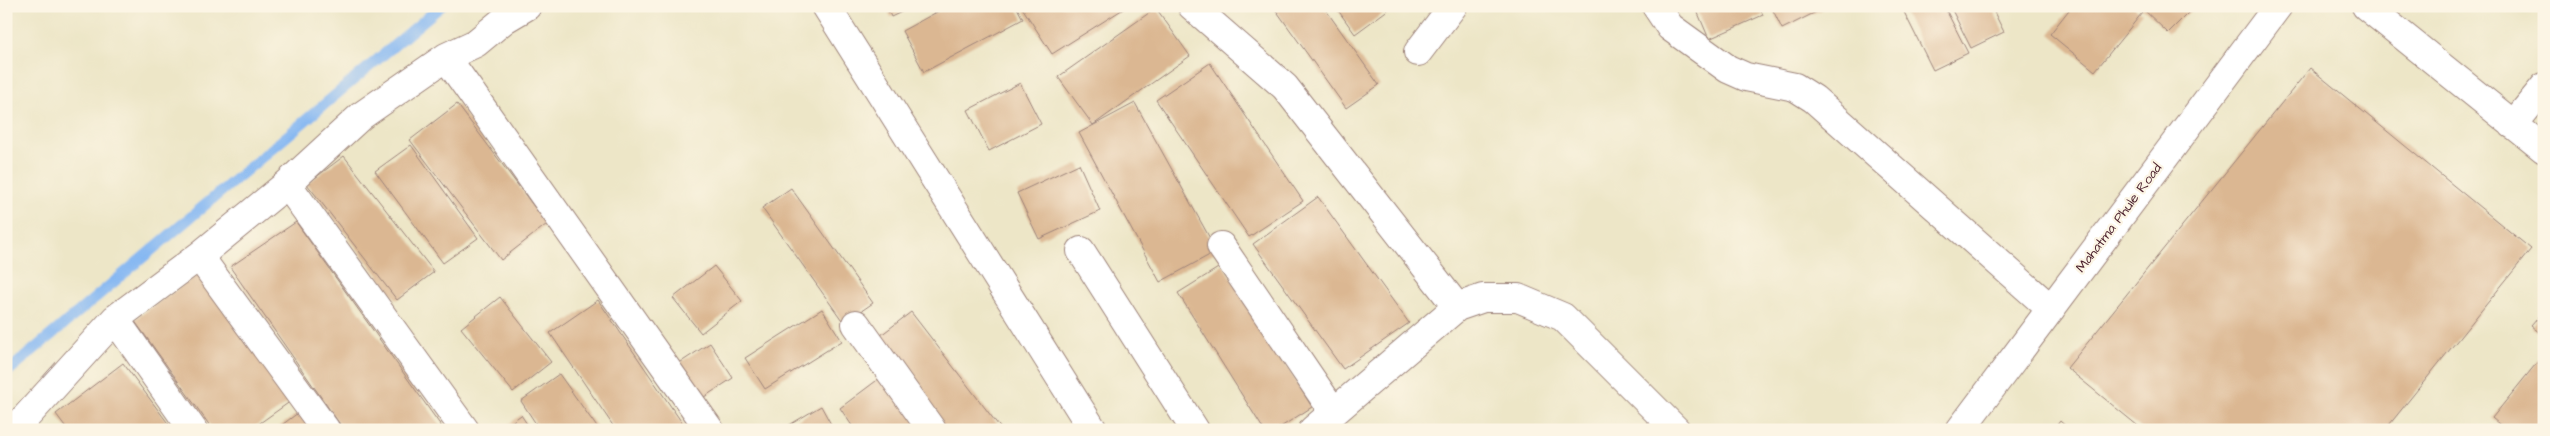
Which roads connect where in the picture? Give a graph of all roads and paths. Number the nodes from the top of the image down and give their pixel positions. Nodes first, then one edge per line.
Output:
1 (527, 6) edge
2 (826, 6) edge
3 (1192, 6) edge
4 (1453, 6) edge
5 (1656, 6) edge
6 (2278, 6) edge
7 (2366, 6) edge
8 (1418, 52) dead end
9 (446, 57) junction
10 (2544, 87) edge
11 (2514, 125) junction
12 (2544, 149) edge
13 (287, 184) junction
14 (1221, 246) dead end
15 (1081, 251) dead end
16 (199, 256) junction
17 (1457, 307) junction
18 (2051, 309) junction
19 (115, 319) junction
20 (856, 324) dead end
21 (1324, 423) edge
22 (11, 430) edge
23 (193, 430) edge
24 (326, 430) edge
25 (465, 430) edge
26 (710, 430) edge
27 (932, 430) edge
28 (1093, 430) edge
29 (1195, 430) edge
30 (1676, 430) edge
31 (1960, 430) edge

1 - 9 street
2 - 28 street
3 - 17 street
4 - 8 street
5 - 18 street
6 - 18 street, Mahatma Phule Road
7 - 11 street
9 - 13 street
9 - 26 street
10 - 11 street
11 - 12 street
13 - 16 street
13 - 25 street
14 - 21 street
15 - 29 street
16 - 19 street
16 - 24 street
17 - 21 street
17 - 30 street
18 - 31 street, Mahatma Phule Road
19 - 22 street
19 - 23 street
20 - 27 street

